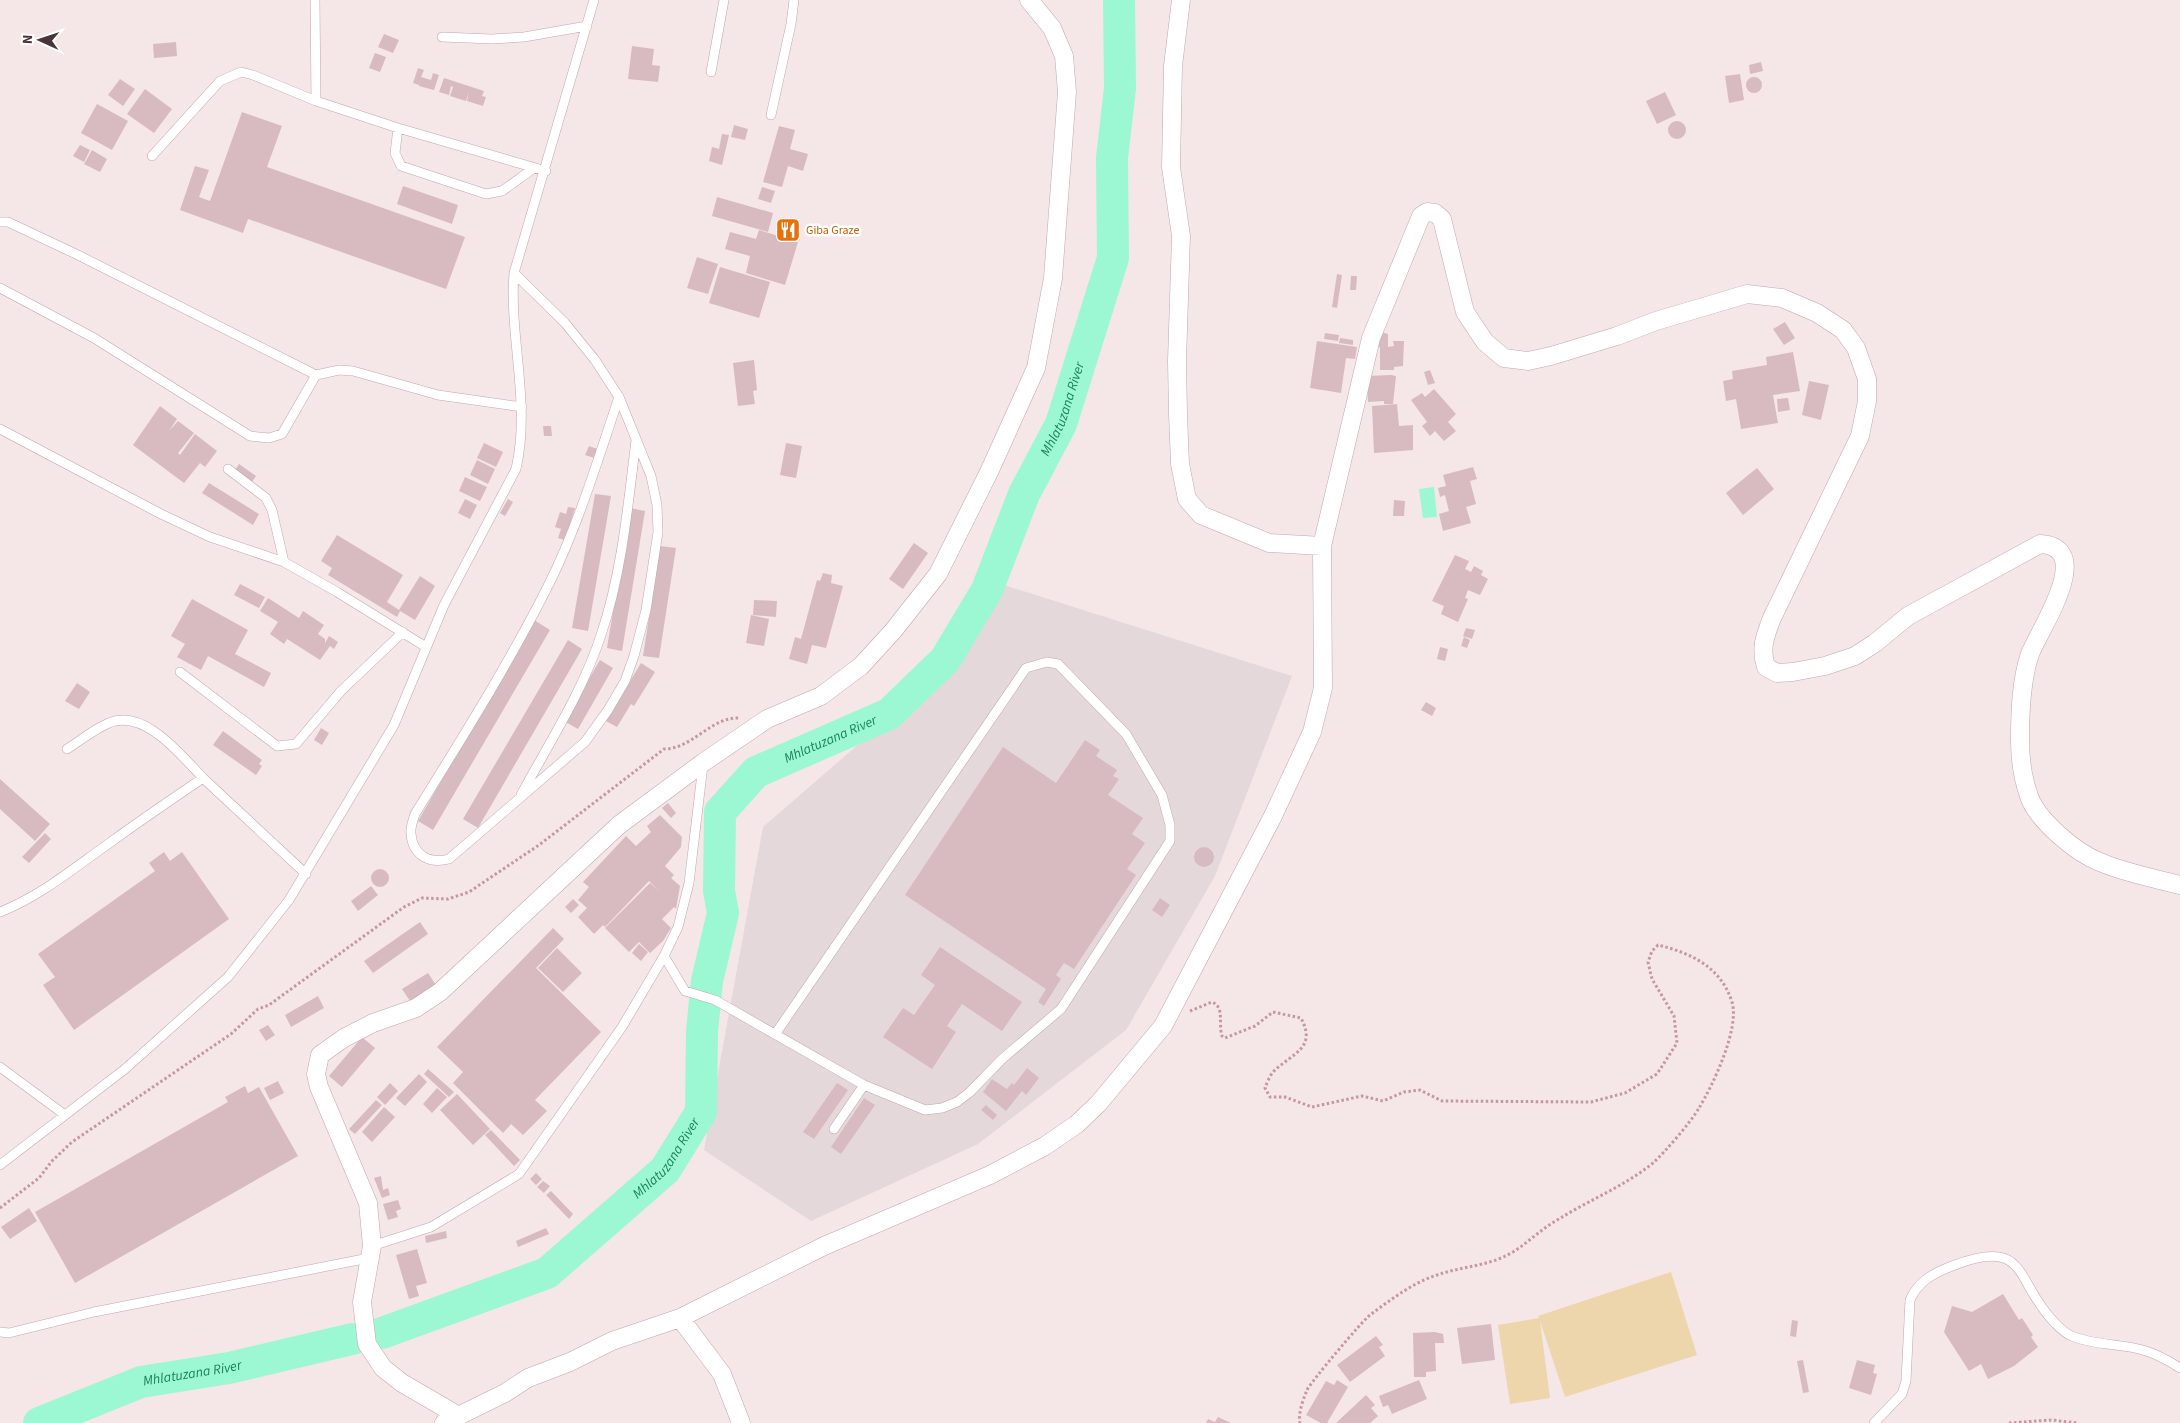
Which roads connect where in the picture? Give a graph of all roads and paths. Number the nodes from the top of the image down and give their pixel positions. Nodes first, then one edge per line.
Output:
1 (315, 0) edge
2 (594, 0) edge
3 (724, 0) edge
4 (794, 0) edge
5 (1029, 0) edge
6 (1181, 0) edge
7 (587, 26) junction
8 (442, 37) dead end
9 (711, 72) dead end
10 (316, 101) junction
11 (771, 115) dead end
12 (398, 128) junction
13 (152, 156) dead end
14 (534, 168) junction
15 (546, 171) junction
16 (0, 222) edge
17 (514, 273) junction
18 (0, 288) edge
19 (316, 375) junction
20 (619, 397) junction
21 (522, 407) junction
22 (0, 429) edge
23 (636, 439) junction
24 (228, 469) dead end
25 (1322, 546) junction
26 (284, 562) junction
27 (402, 632) junction
28 (426, 647) junction
29 (180, 672) dead end
30 (767, 719) junction
31 (67, 750) dead end
32 (704, 762) junction
33 (203, 778) junction
34 (519, 799) junction
35 (306, 874) junction
36 (2180, 885) edge
37 (0, 912) edge
38 (664, 956) junction
39 (1189, 1012) dead end
40 (776, 1033) junction
41 (0, 1066) edge
42 (864, 1085) junction
43 (65, 1116) junction
44 (834, 1128) dead end
45 (0, 1165) edge
46 (0, 1208) edge
47 (370, 1252) junction
48 (680, 1318) junction
49 (0, 1332) edge
50 (2180, 1368) edge
51 (450, 1419) edge
52 (741, 1423) edge
53 (1300, 1423) edge
54 (1874, 1423) edge
55 (2009, 1423) edge
56 (2078, 1423) edge

1 - 10 lane
2 - 7 lane
3 - 9 lane
4 - 11 lane
5 - 30 street
6 - 25 street
7 - 8 lane
7 - 15 lane
10 - 12 lane
10 - 13 lane
12 - 14 lane
12 - 14 lane
14 - 15 lane
15 - 17 lane
16 - 19 lane
17 - 20 lane
17 - 21 lane
18 - 19 lane
19 - 21 lane
20 - 23 lane
20 - 34 lane
21 - 28 lane
22 - 26 lane
23 - 34 lane
23 - 34 lane
24 - 26 lane
25 - 36 street
25 - 48 street
26 - 27 lane
27 - 28 lane
27 - 29 lane
28 - 35 lane
30 - 32 street
30 - 46 path
31 - 33 lane
32 - 38 lane
32 - 47 street
33 - 35 lane
33 - 37 lane
35 - 43 lane
38 - 40 lane
38 - 47 lane
39 - 53 path
40 - 42 lane
40 - 42 lane
41 - 43 lane
42 - 44 lane
43 - 45 lane
47 - 49 lane
47 - 51 street
48 - 51 street
48 - 52 street
50 - 54 lane
55 - 56 path

